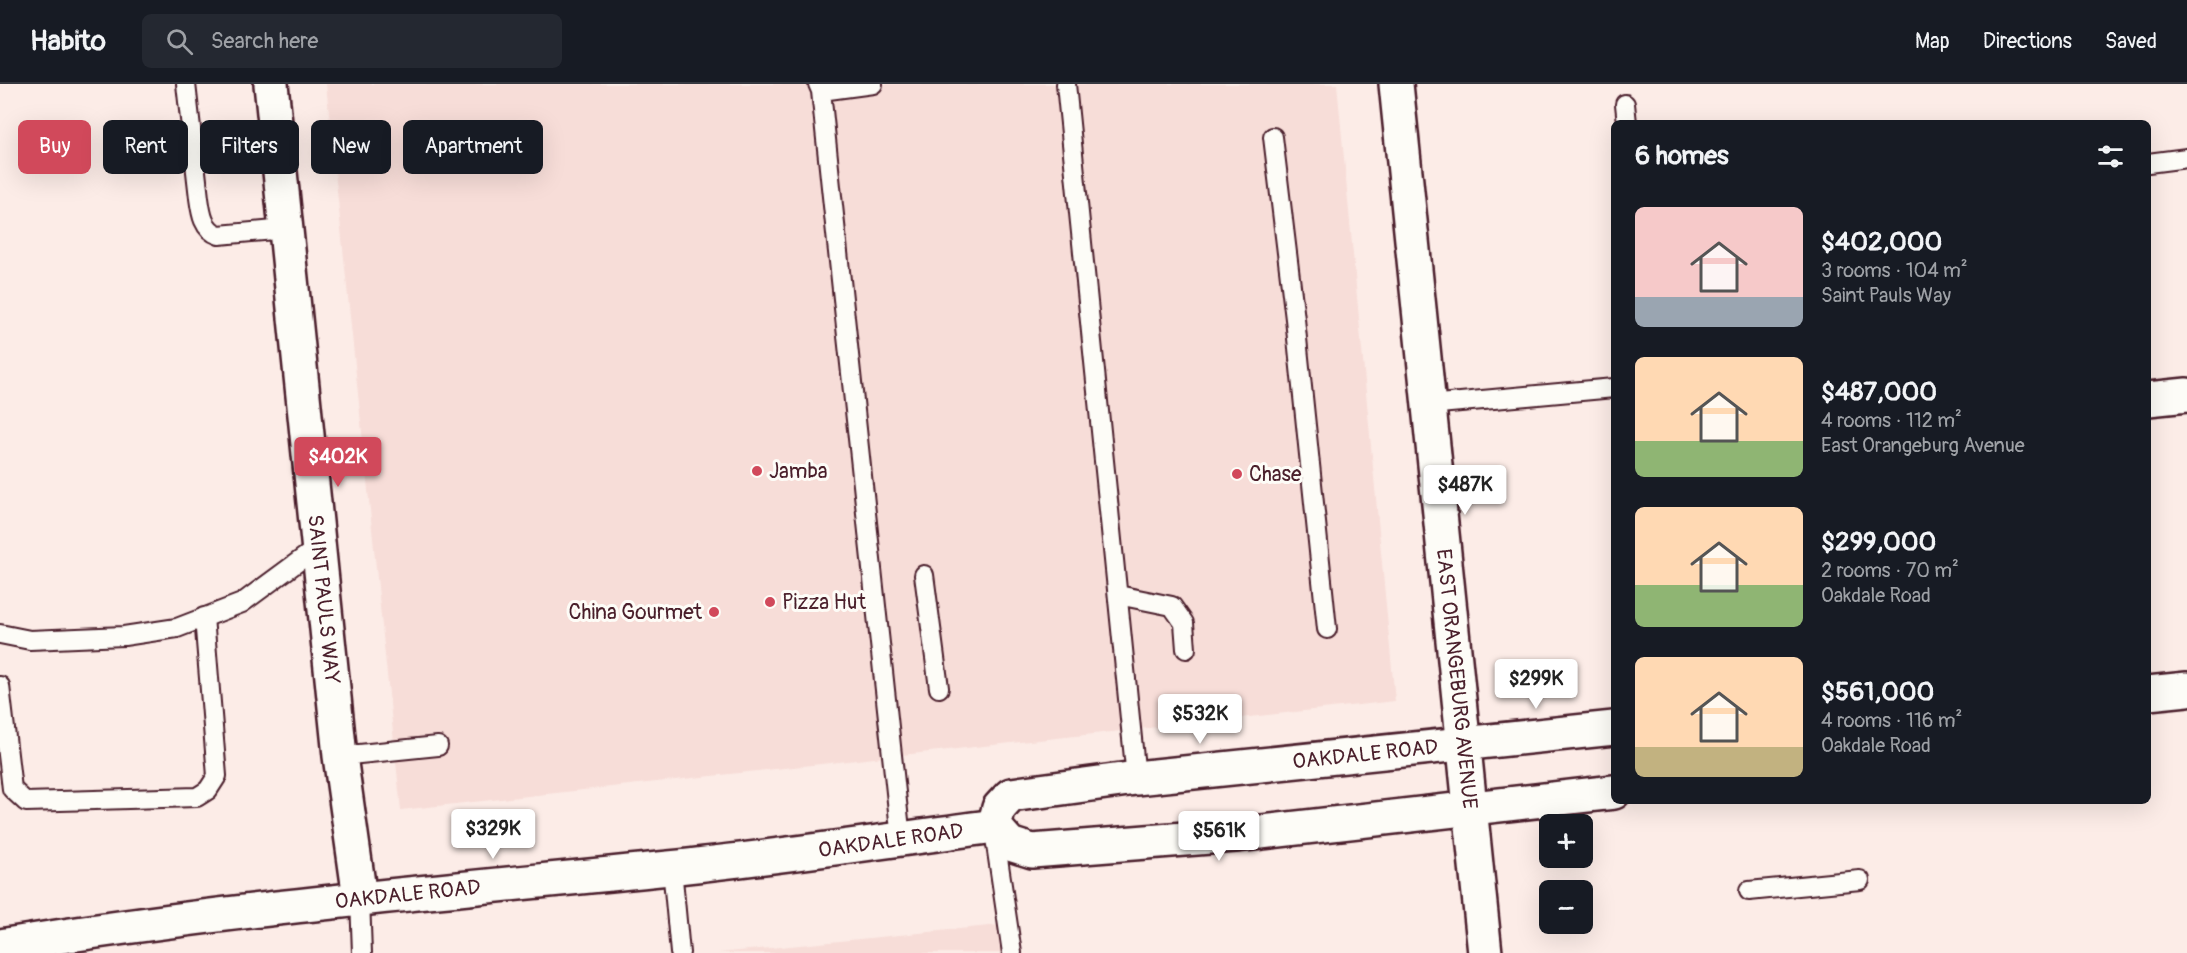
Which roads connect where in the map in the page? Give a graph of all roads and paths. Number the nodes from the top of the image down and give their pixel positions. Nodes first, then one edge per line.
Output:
1 (186, 84) edge
2 (271, 84) edge
3 (873, 84) edge
4 (1066, 84) edge
5 (1396, 84) edge
6 (819, 87) edge
7 (1625, 104) dead end
8 (1627, 120) edge
9 (1273, 137) dead end
10 (2187, 159) edge
11 (2151, 163) edge
12 (286, 229) junction
13 (1611, 388) edge
14 (2187, 395) edge
15 (2151, 399) edge
16 (1428, 405) junction
17 (318, 547) junction
18 (924, 575) dead end
19 (1118, 595) junction
20 (204, 617) junction
21 (1327, 628) dead end
22 (0, 634) edge
23 (1186, 649) dead end
24 (0, 686) edge
25 (939, 688) dead end
26 (2187, 689) edge
27 (2151, 693) edge
28 (1611, 728) edge
29 (1462, 743) junction
30 (438, 746) dead end
31 (340, 756) junction
32 (1136, 778) junction
33 (1611, 792) edge
34 (1469, 807) junction
35 (994, 826) junction
36 (900, 839) junction
37 (672, 868) junction
38 (1860, 880) dead end
39 (1749, 891) dead end
40 (360, 898) junction
41 (0, 946) edge
42 (362, 953) edge
43 (680, 953) edge
44 (1012, 953) edge
45 (1485, 953) edge

1 - 12 lane
2 - 12 main road, SAINT PAULS WAY
3 - 6 lane
4 - 19 lane
5 - 16 main road, EAST ORANGEBURG AVENUE
6 - 36 lane
7 - 8 lane
9 - 21 lane
10 - 11 lane
12 - 17 main road, SAINT PAULS WAY
13 - 16 lane
14 - 15 main road
16 - 29 main road, EAST ORANGEBURG AVENUE
17 - 20 lane
17 - 31 main road, SAINT PAULS WAY
18 - 25 lane
19 - 23 lane
19 - 32 lane
20 - 22 lane
20 - 24 lane
26 - 27 main road
28 - 29 main road, OAKDALE ROAD
29 - 32 main road, OAKDALE ROAD
29 - 34 main road, EAST ORANGEBURG AVENUE
30 - 31 lane
31 - 40 main road, SAINT PAULS WAY
32 - 35 main road, OAKDALE ROAD
33 - 34 main road, OAKDALE ROAD
34 - 35 main road, OAKDALE ROAD
34 - 45 main road, EAST ORANGEBURG AVENUE
35 - 36 main road, OAKDALE ROAD
35 - 44 lane
36 - 37 main road, OAKDALE ROAD
37 - 40 main road, OAKDALE ROAD
37 - 43 lane
38 - 39 lane
40 - 41 main road, OAKDALE ROAD
40 - 42 lane

